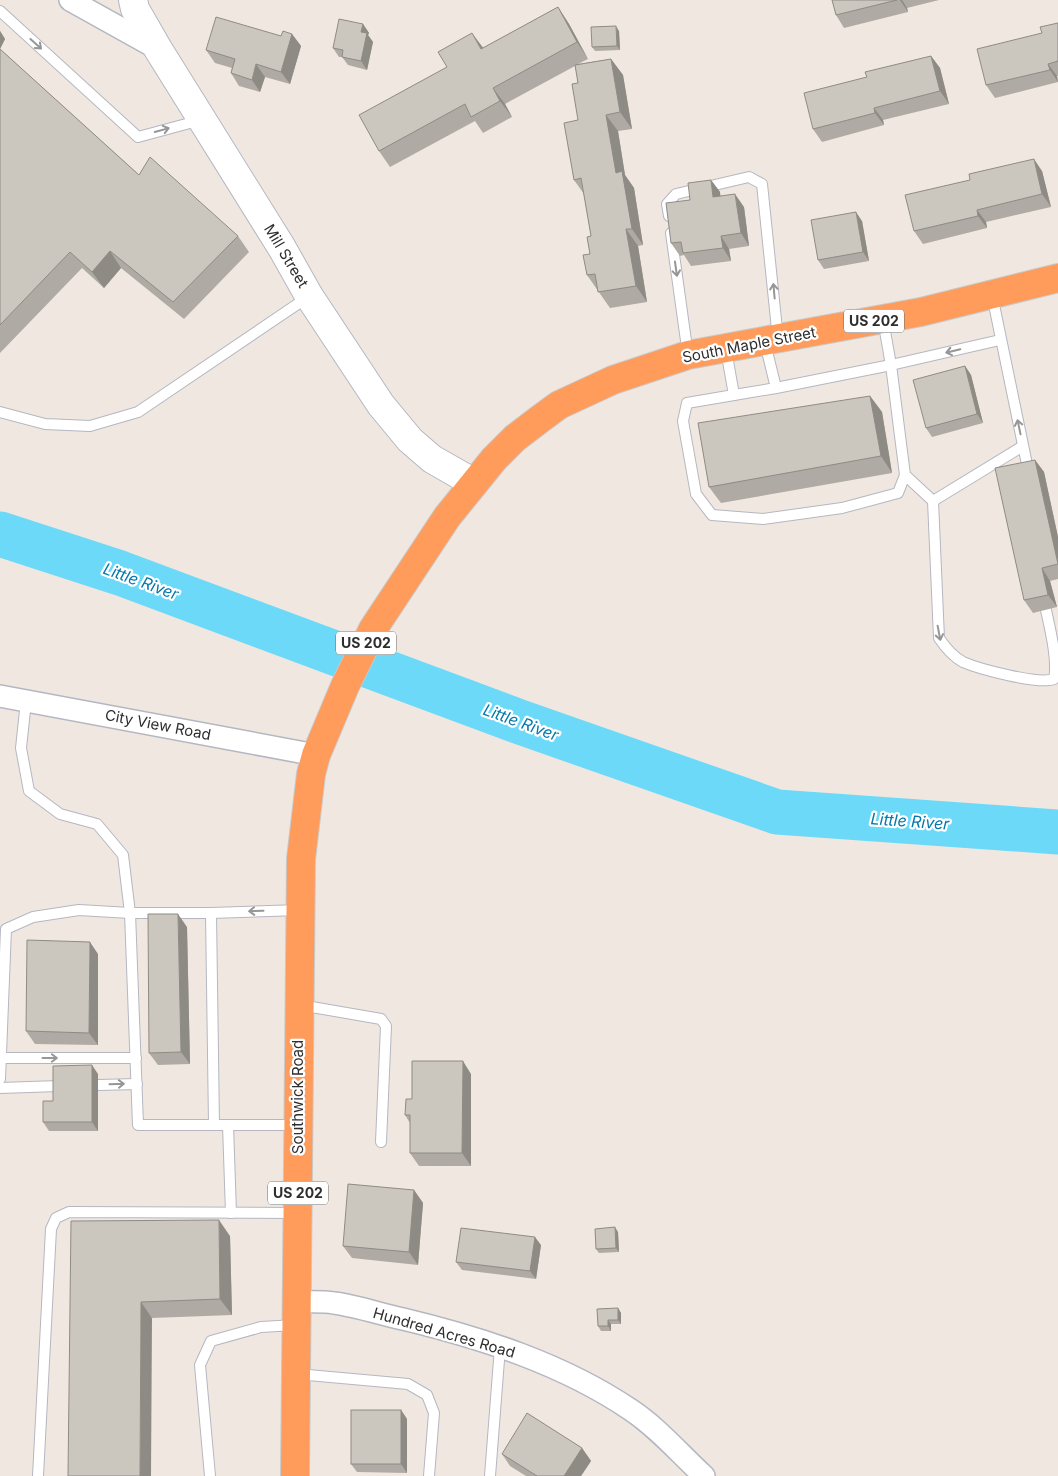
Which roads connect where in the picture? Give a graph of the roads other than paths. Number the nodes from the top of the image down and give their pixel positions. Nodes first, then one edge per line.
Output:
1 (70, 0) edge
2 (133, 0) edge
3 (0, 11) edge
4 (158, 49) junction
5 (202, 119) junction
6 (1058, 278) edge
7 (991, 294) junction
8 (309, 296) junction
9 (882, 319) junction
10 (1000, 340) junction
11 (772, 341) junction
12 (726, 349) junction
13 (688, 355) junction
14 (891, 366) junction
15 (776, 388) junction
16 (734, 395) junction
17 (0, 412) edge
18 (1023, 446) junction
19 (905, 475) junction
20 (1029, 475) edge
21 (474, 483) junction
22 (933, 500) junction
23 (1046, 610) edge
24 (0, 696) edge
25 (26, 701) junction
26 (316, 754) junction
27 (301, 910) junction
28 (130, 913) junction
29 (210, 913) junction
30 (299, 1004) junction
31 (1, 1058) edge
32 (136, 1058) junction
33 (0, 1079) edge
34 (137, 1084) junction
35 (98, 1085) dead end
36 (59, 1086) edge
37 (0, 1088) edge
38 (214, 1125) junction
39 (228, 1125) junction
40 (298, 1125) junction
41 (381, 1142) dead end
42 (231, 1213) junction
43 (298, 1213) junction
44 (296, 1313) junction
45 (500, 1347) junction
46 (296, 1374) junction
47 (38, 1476) edge
48 (210, 1476) edge
49 (295, 1476) edge
50 (429, 1476) edge
51 (490, 1476) edge
52 (704, 1476) edge

1 - 4 street
2 - 4 street, Mill Street
3 -> 5 lane
4 - 5 street, Mill Street
5 - 8 street, Mill Street
6 - 7 highway, South Maple Street / US 202
7 - 9 highway, South Maple Street / US 202
7 - 10 lane
8 - 17 lane
8 - 21 street, Mill Street
9 - 11 highway, South Maple Street / US 202
9 - 14 lane
10 -> 14 lane
18 -> 10 lane
11 - 12 highway, South Maple Street / US 202
11 -> 13 lane
11 - 15 lane
12 - 13 highway, South Maple Street / US 202
12 - 16 lane
13 - 21 highway, South Maple Street / US 202
14 - 15 lane
14 - 19 lane
15 - 16 lane
16 - 19 lane
18 - 20 lane
18 - 22 lane
19 - 22 lane
21 - 26 highway, Southwick Road / US 202
22 -> 23 lane
24 - 25 street, City View Road
25 - 26 street, City View Road
25 - 28 lane
26 - 27 highway, Southwick Road / US 202
27 -> 29 lane
27 - 30 highway, Southwick Road / US 202
28 - 29 lane
28 - 31 lane
28 - 32 lane
29 - 38 lane
30 - 40 highway, Southwick Road / US 202
30 - 41 lane
31 -> 32 lane
31 - 33 lane
32 - 34 lane
35 -> 34 lane
34 - 38 lane
36 - 37 lane
38 - 39 lane
39 - 40 lane
39 - 42 lane
40 - 43 highway, Southwick Road / US 202
42 - 43 lane
42 - 47 lane
43 - 44 highway, Southwick Road / US 202
44 - 45 street, Hundred Acres Road
44 - 46 highway, Southwick Road / US 202
44 - 48 lane
45 - 51 lane
45 - 52 street, Hundred Acres Road
46 - 49 highway, Southwick Road / US 202
46 - 50 lane

